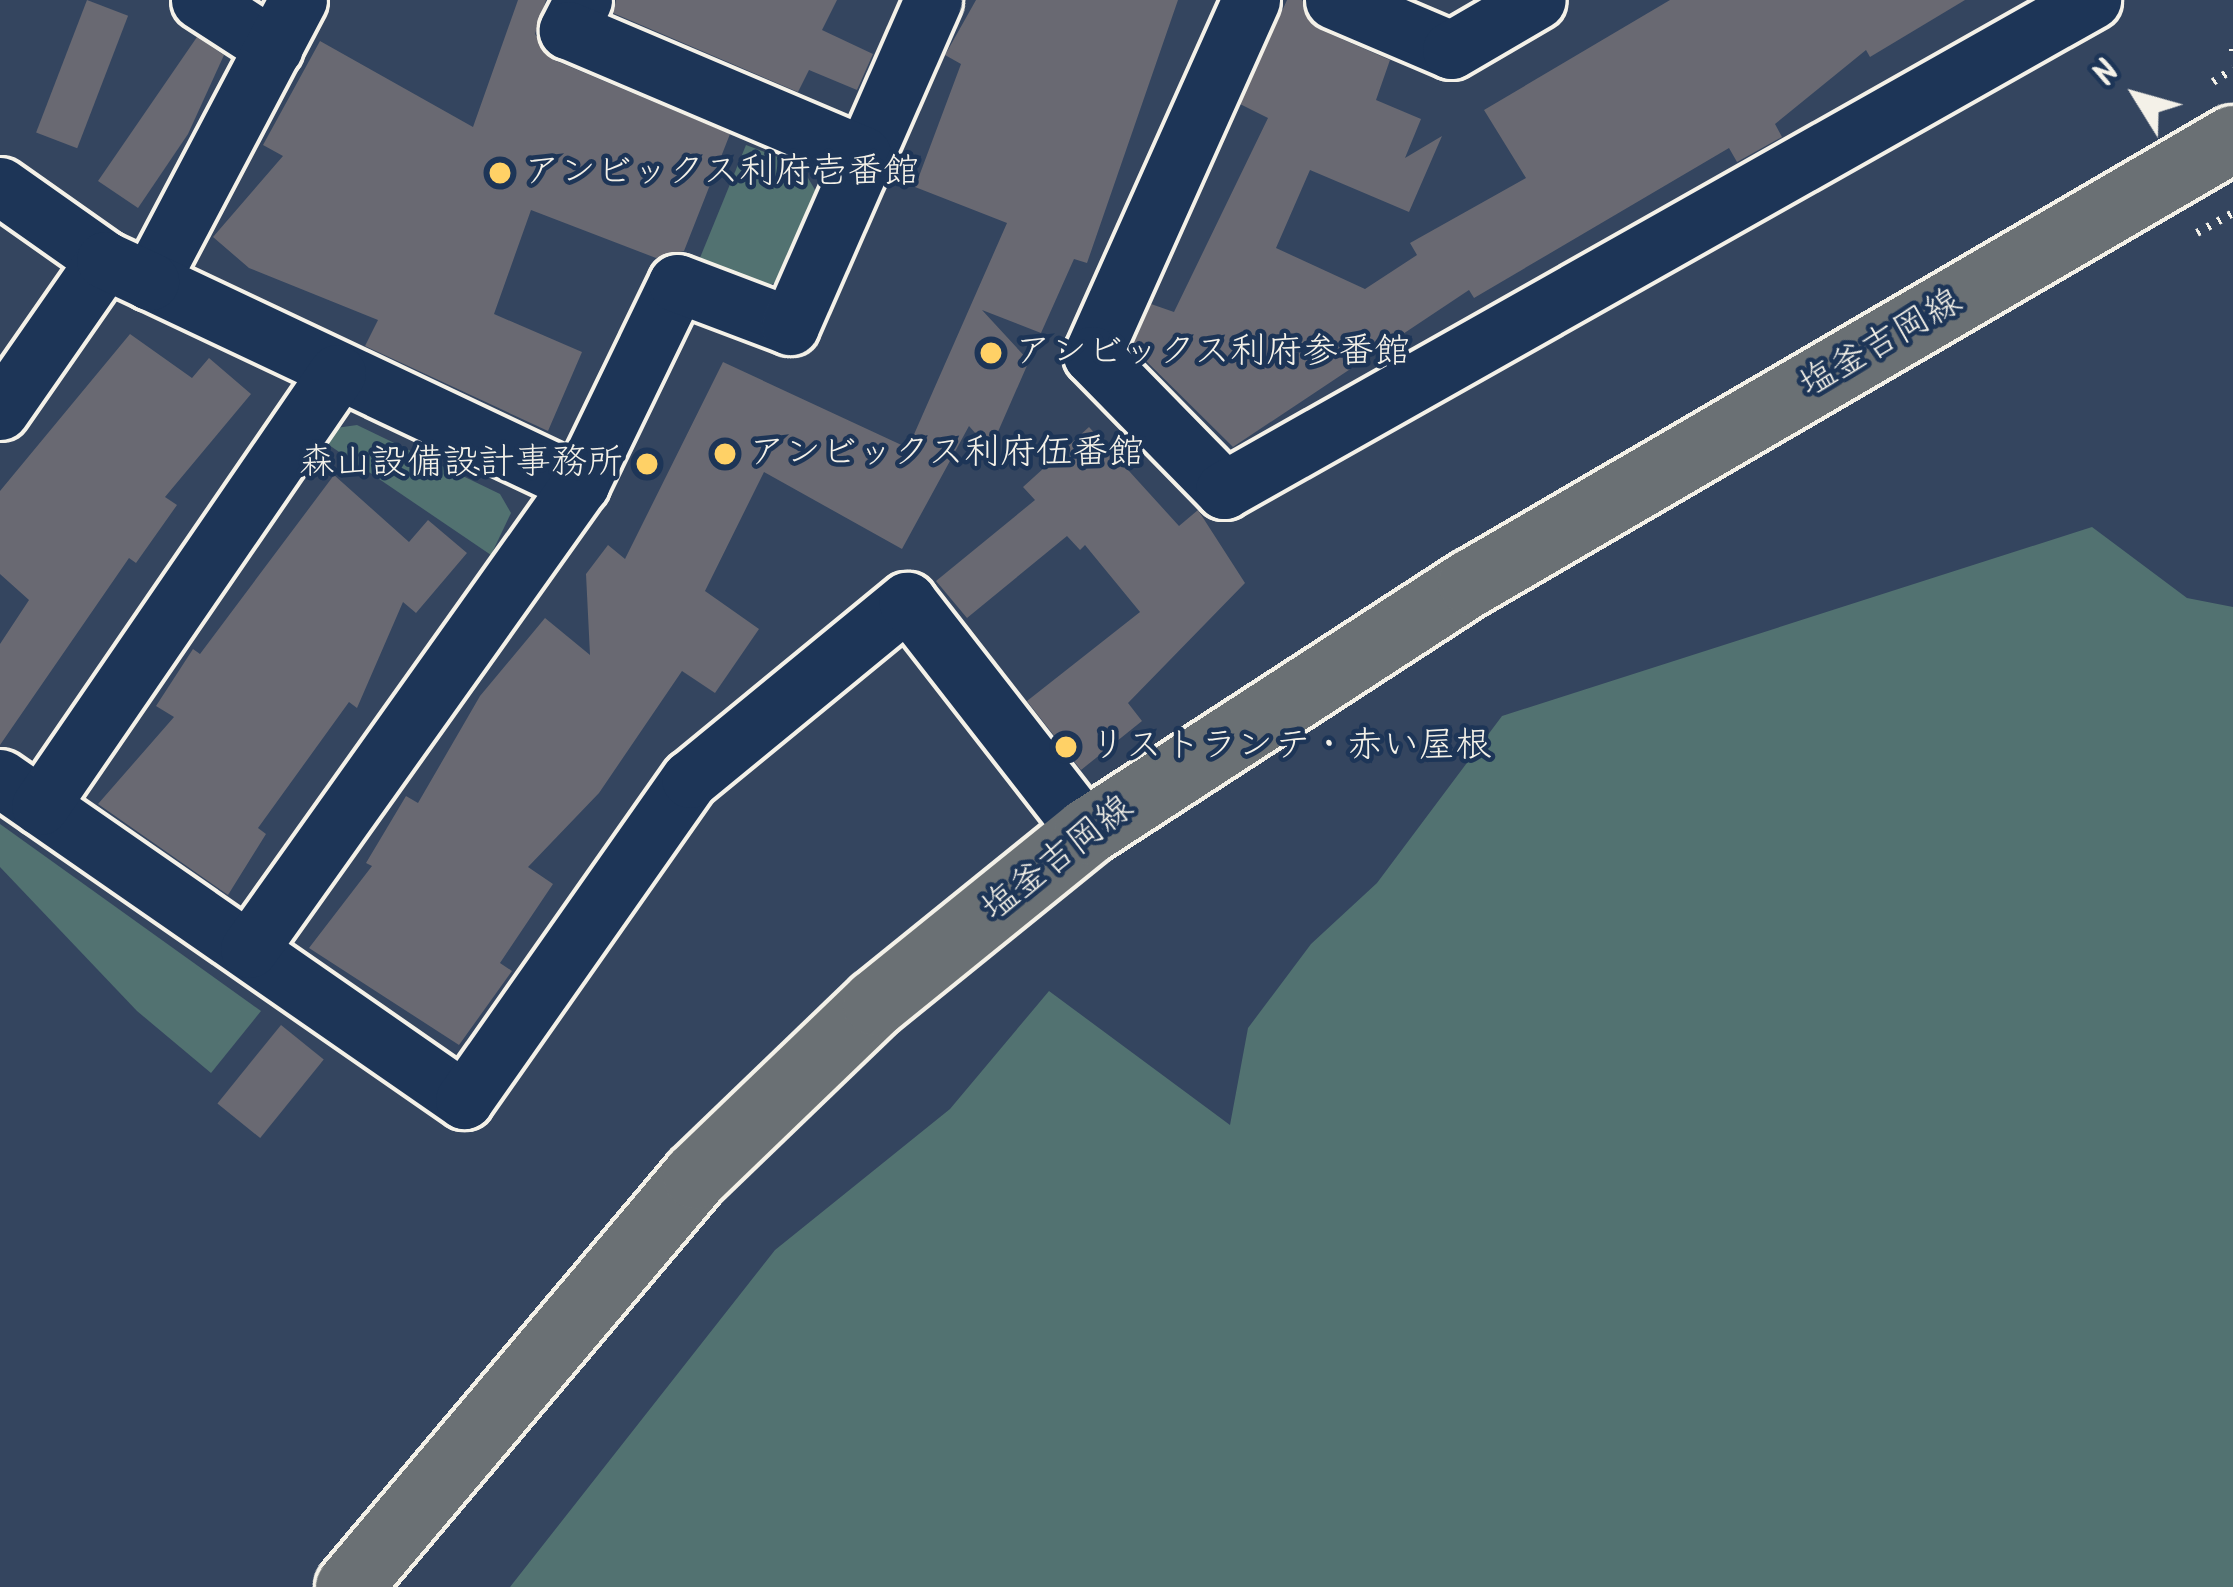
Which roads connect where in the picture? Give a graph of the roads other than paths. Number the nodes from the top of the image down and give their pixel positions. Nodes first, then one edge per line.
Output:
1 (200, 0) edge
2 (583, 0) edge
3 (933, 0) edge
4 (1251, 0) edge
5 (1334, 0) edge
6 (1537, 0) edge
7 (2092, 0) edge
8 (286, 24) edge
9 (2233, 139) edge
10 (863, 154) junction
11 (0, 185) edge
12 (128, 271) junction
13 (337, 373) junction
14 (0, 411) edge
15 (580, 484) junction
16 (20, 792) edge
17 (1087, 832) junction
18 (249, 949) junction
19 (349, 1587) edge

1 - 8 street
2 - 10 street
3 - 10 street
4 - 7 street
5 - 6 street
8 - 12 street
9 - 17 main road, 塩釜吉岡線
10 - 15 street
11 - 12 street
12 - 13 street
12 - 14 street
13 - 15 street
13 - 16 street
15 - 18 street
16 - 18 street
17 - 18 street
17 - 19 main road, 塩釜吉岡線

